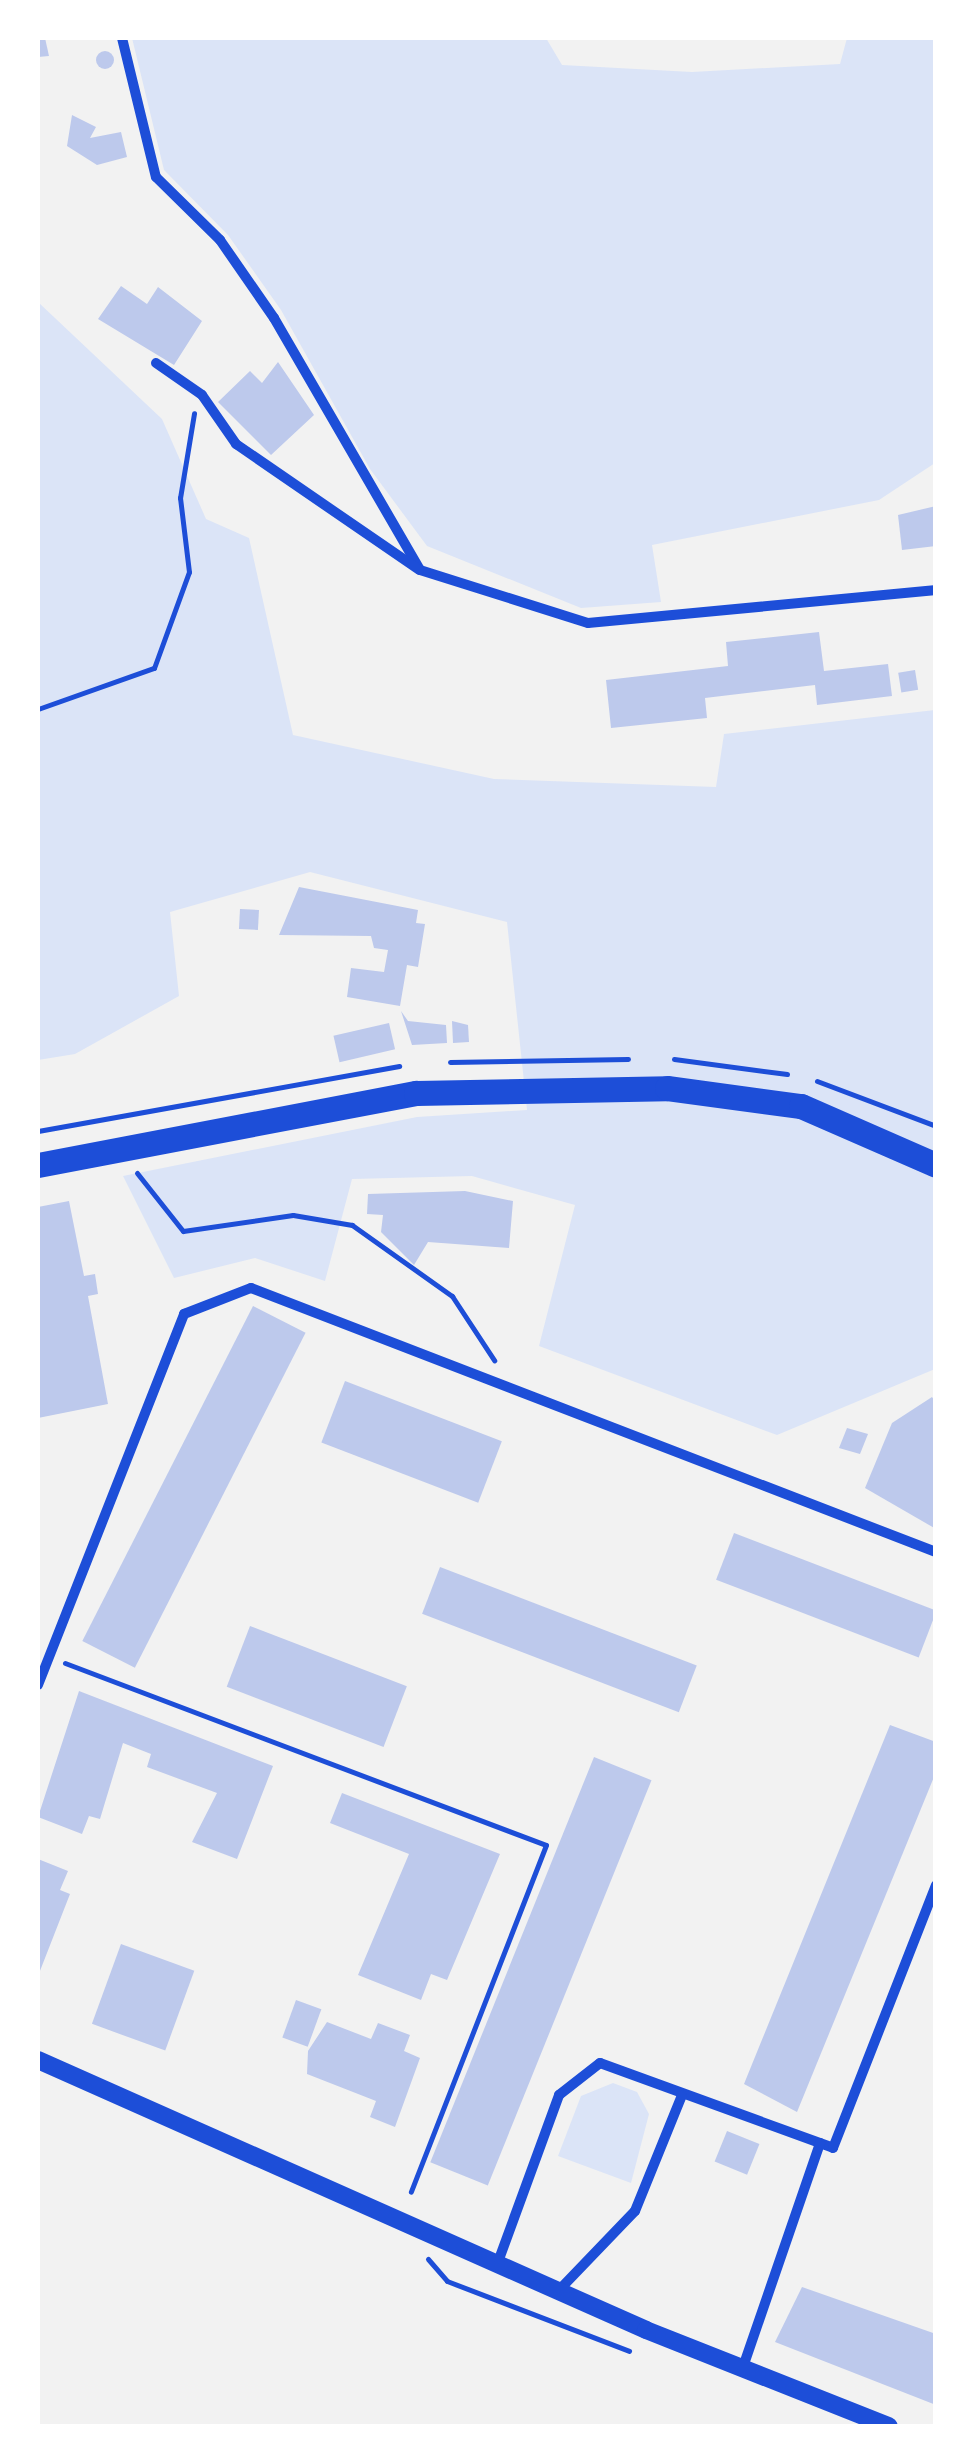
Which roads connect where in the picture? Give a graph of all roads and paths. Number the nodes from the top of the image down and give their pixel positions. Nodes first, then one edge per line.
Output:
1 (122, 38) edge
2 (156, 363) dead end
3 (202, 395) junction
4 (420, 570) junction
5 (936, 590) edge
6 (38, 709) edge
7 (118, 1150) junction
8 (38, 1165) edge
9 (936, 1165) edge
10 (512, 1388) junction
11 (936, 1552) edge
12 (48, 1656) junction
13 (38, 1684) edge
14 (936, 1885) edge
15 (38, 2060) edge
16 (682, 2094) junction
17 (820, 2143) junction
18 (410, 2192) dead end
19 (498, 2262) junction
20 (563, 2286) junction
21 (742, 2368) junction
22 (867, 2422) edge
23 (758, 2426) edge
24 (770, 2426) edge
25 (889, 2426) edge

1 - 4 street
2 - 3 street
3 - 4 street
3 - 6 path
4 - 5 street
7 - 8 main road
7 - 9 main road
7 - 10 path
10 - 11 street
10 - 12 street
12 - 13 street
12 - 18 path
14 - 17 street
15 - 19 street
16 - 17 street
16 - 19 street
16 - 20 street
17 - 21 street
19 - 20 street
20 - 21 street
21 - 22 street
22 - 25 street
23 - 24 path

